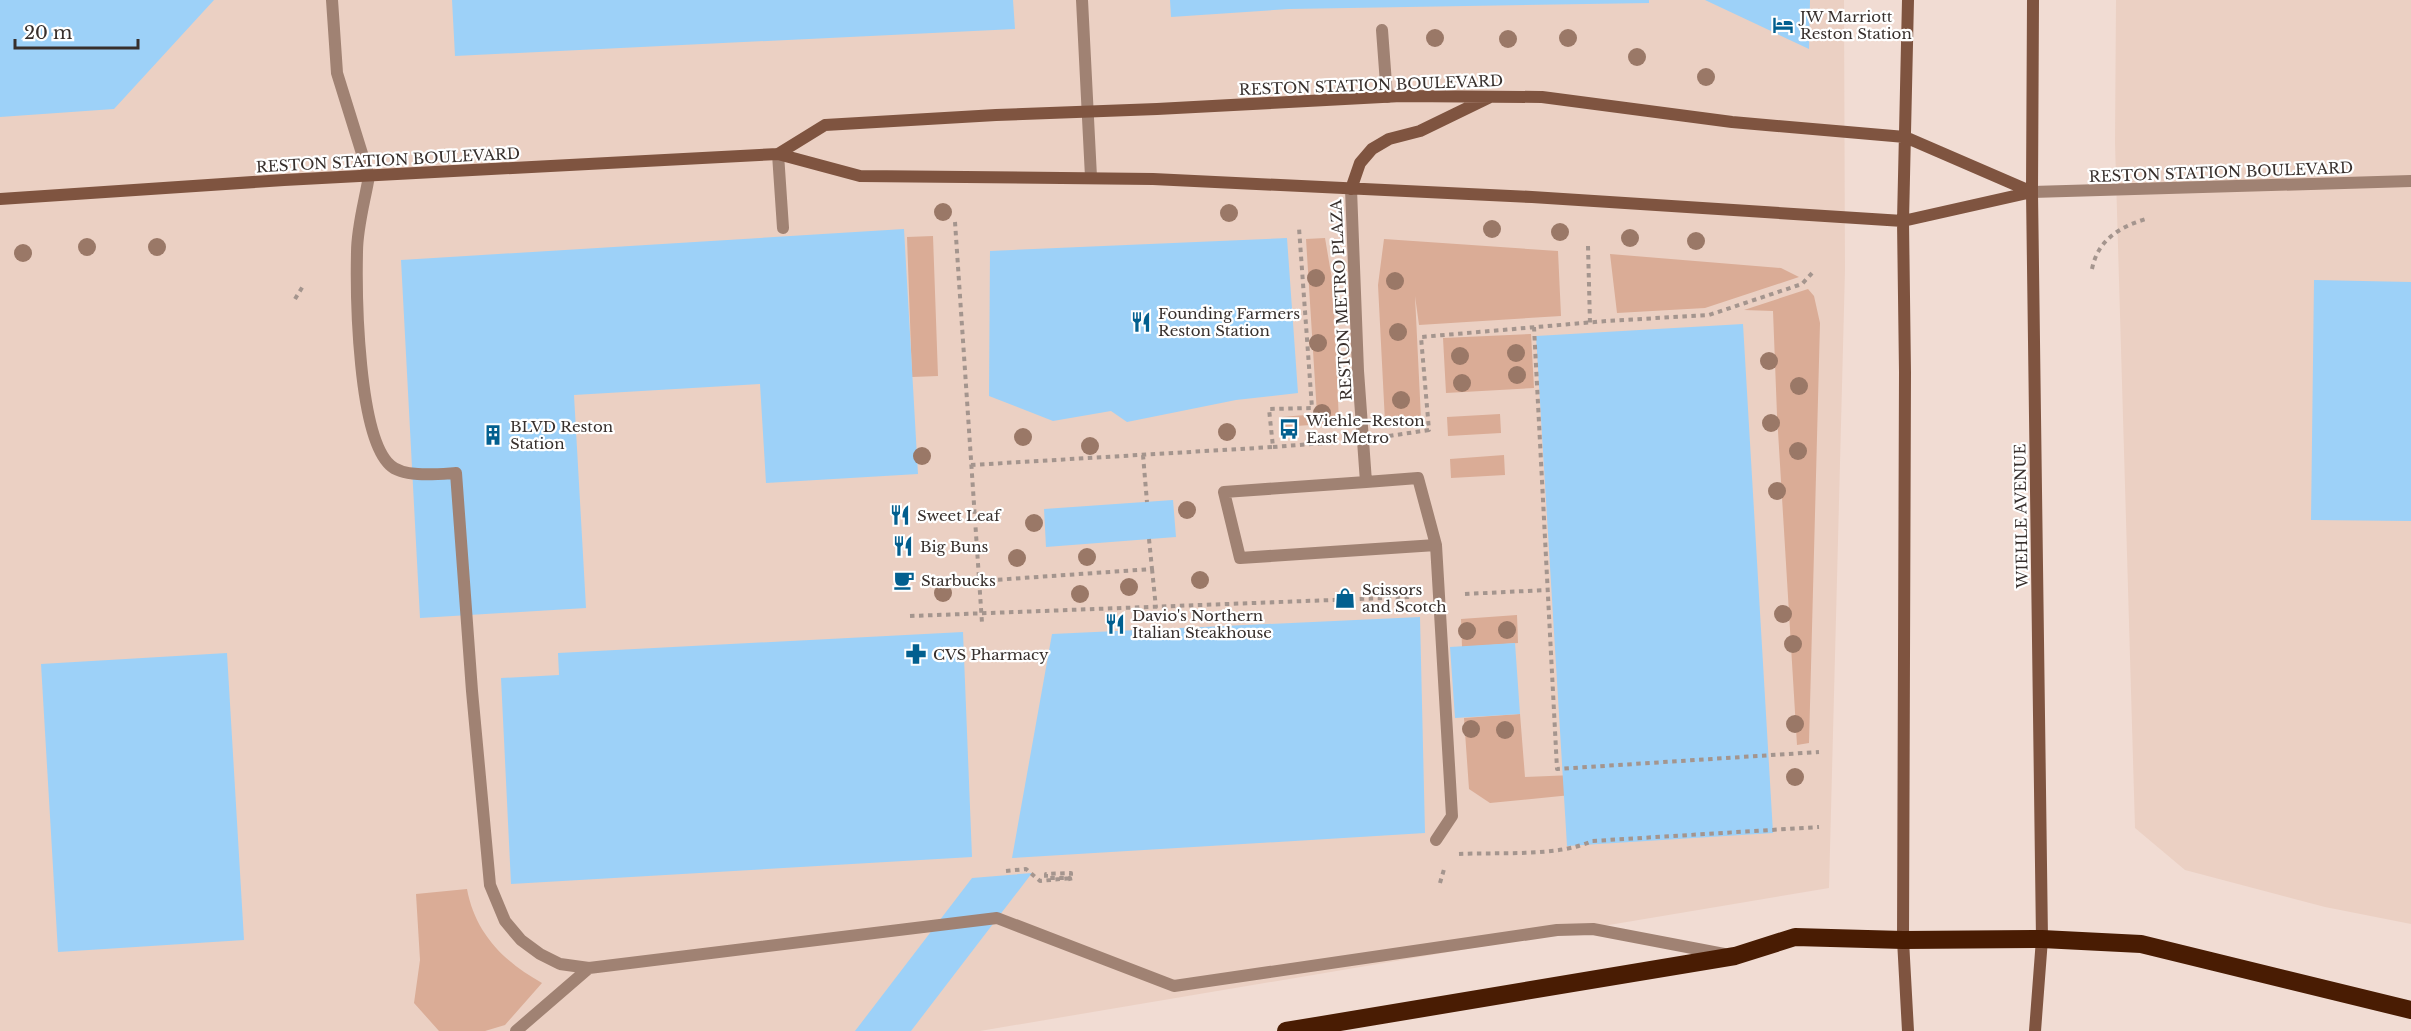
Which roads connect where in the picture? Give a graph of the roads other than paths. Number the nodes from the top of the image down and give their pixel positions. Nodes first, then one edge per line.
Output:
1 (332, 0) edge
2 (1082, 0) edge
3 (1908, 0) edge
4 (2033, 0) edge
5 (1382, 30) dead end
6 (1494, 95) junction
7 (1387, 97) junction
8 (1086, 112) junction
9 (1905, 137) junction
10 (778, 154) junction
11 (369, 176) junction
12 (1091, 177) junction
13 (2411, 181) edge
14 (1351, 189) junction
15 (2032, 192) junction
16 (0, 199) edge
17 (1903, 221) junction
18 (783, 228) dead end
19 (1366, 482) junction
20 (1436, 546) junction
21 (1436, 840) dead end
22 (2042, 939) junction
23 (1903, 940) junction
24 (1734, 956) junction
25 (589, 968) junction
26 (2411, 1010) edge
27 (516, 1031) edge
28 (1286, 1031) edge
29 (1908, 1031) edge
30 (2035, 1031) edge

1 - 11 street
2 - 8 street
3 - 9 street
4 - 15 street, WIEHLE AVENUE
5 - 7 street
6 - 7 street, RESTON STATION BOULEVARD
6 - 9 street, RESTON STATION BOULEVARD
6 - 14 street
7 - 8 street, RESTON STATION BOULEVARD
8 - 10 street, RESTON STATION BOULEVARD
8 - 12 street
9 - 15 street, RESTON STATION BOULEVARD
9 - 17 street
10 - 11 street, RESTON STATION BOULEVARD
10 - 12 street, RESTON STATION BOULEVARD
10 - 18 street
11 - 16 street, RESTON STATION BOULEVARD
11 - 25 street
12 - 14 street, RESTON STATION BOULEVARD
13 - 15 street, RESTON STATION BOULEVARD
14 - 17 street, RESTON STATION BOULEVARD
14 - 19 street, RESTON METRO PLAZA
15 - 17 street, RESTON STATION BOULEVARD
15 - 22 street, WIEHLE AVENUE
17 - 23 street
19 - 20 street
19 - 20 street
20 - 21 street
22 - 23 highway
22 - 26 highway
22 - 30 street, WIEHLE AVENUE
23 - 24 highway
23 - 29 street
24 - 25 street
24 - 28 highway
25 - 27 street

